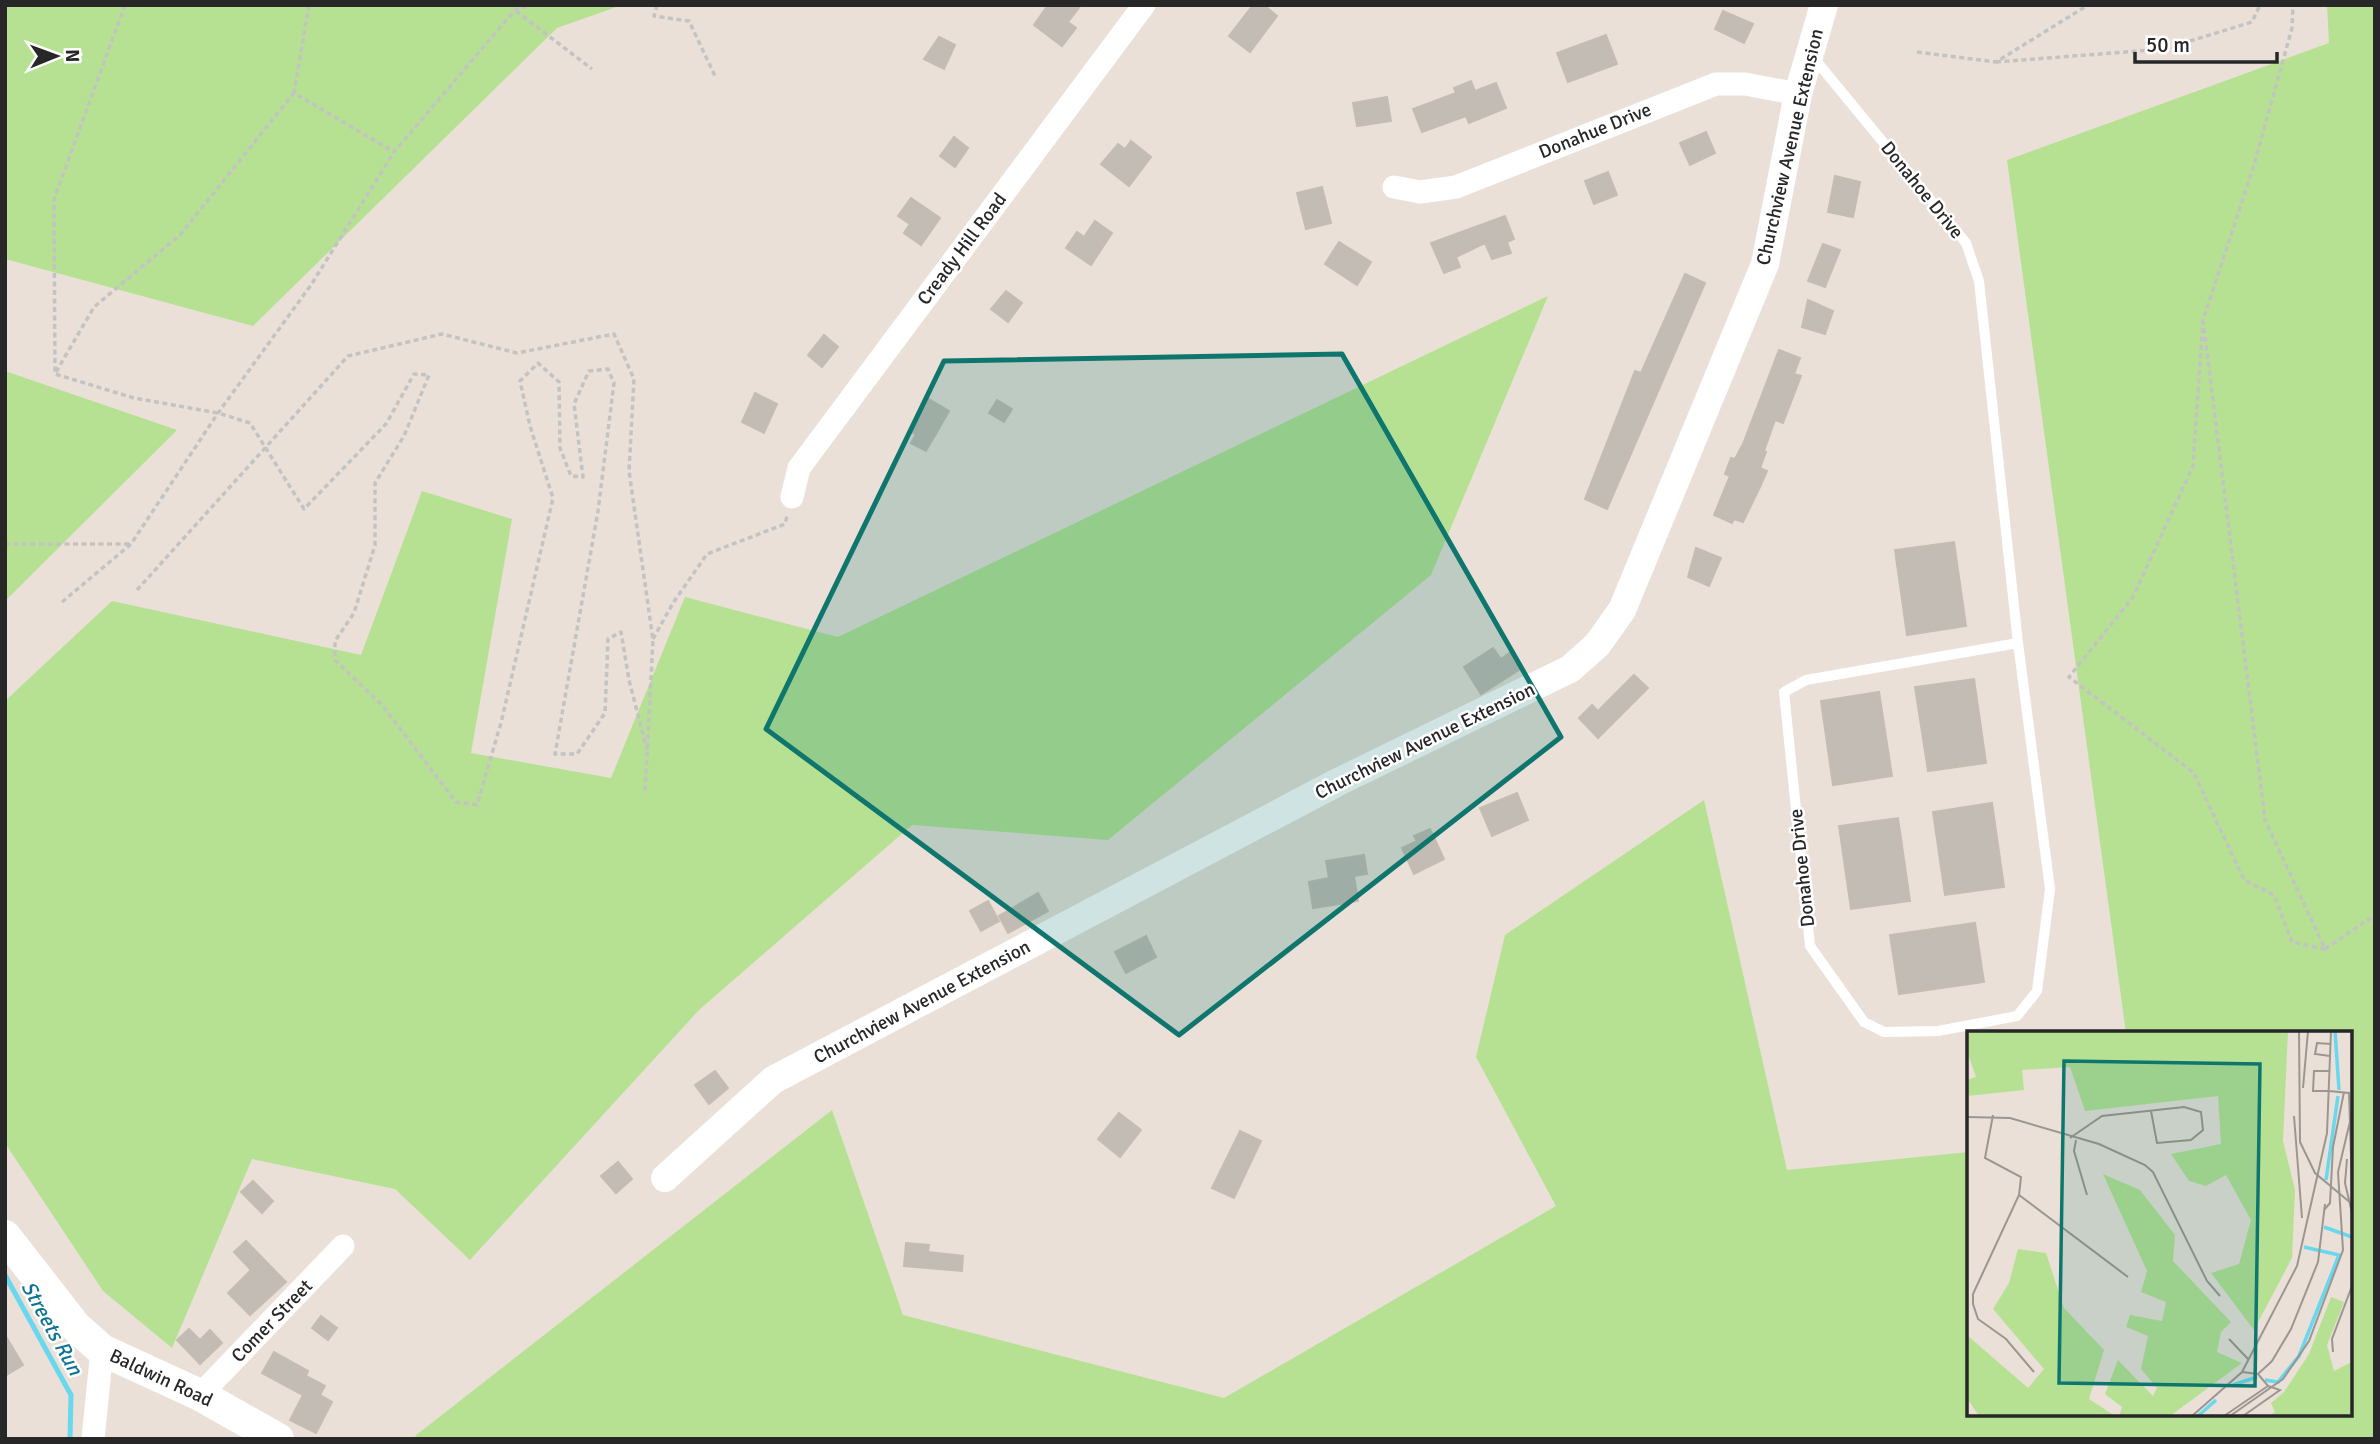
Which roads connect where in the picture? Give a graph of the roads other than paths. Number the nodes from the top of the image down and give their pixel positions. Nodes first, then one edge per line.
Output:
1 (1144, 5) edge
2 (1824, 5) edge
3 (1809, 52) junction
4 (1798, 94) junction
5 (1394, 187) dead end
6 (792, 497) road end
7 (2018, 643) junction
8 (665, 1178) dead end
9 (5, 1236) edge
10 (343, 1246) dead end
11 (102, 1350) junction
12 (201, 1395) junction
13 (93, 1439) edge
14 (278, 1439) edge

1 - 6 street, Cready Hill Road
2 - 3 street, Churchview Avenue Extension
3 - 4 street, Churchview Avenue Extension
3 - 7 lane, Donahoe Drive
4 - 5 street, Donahue Drive
4 - 8 street, Churchview Avenue Extension
7 - 7 lane, Donahoe Drive
9 - 11 main road, Baldwin Road
10 - 12 street, Comer Street
11 - 12 main road, Baldwin Road
11 - 13 street
12 - 14 main road, Baldwin Road

